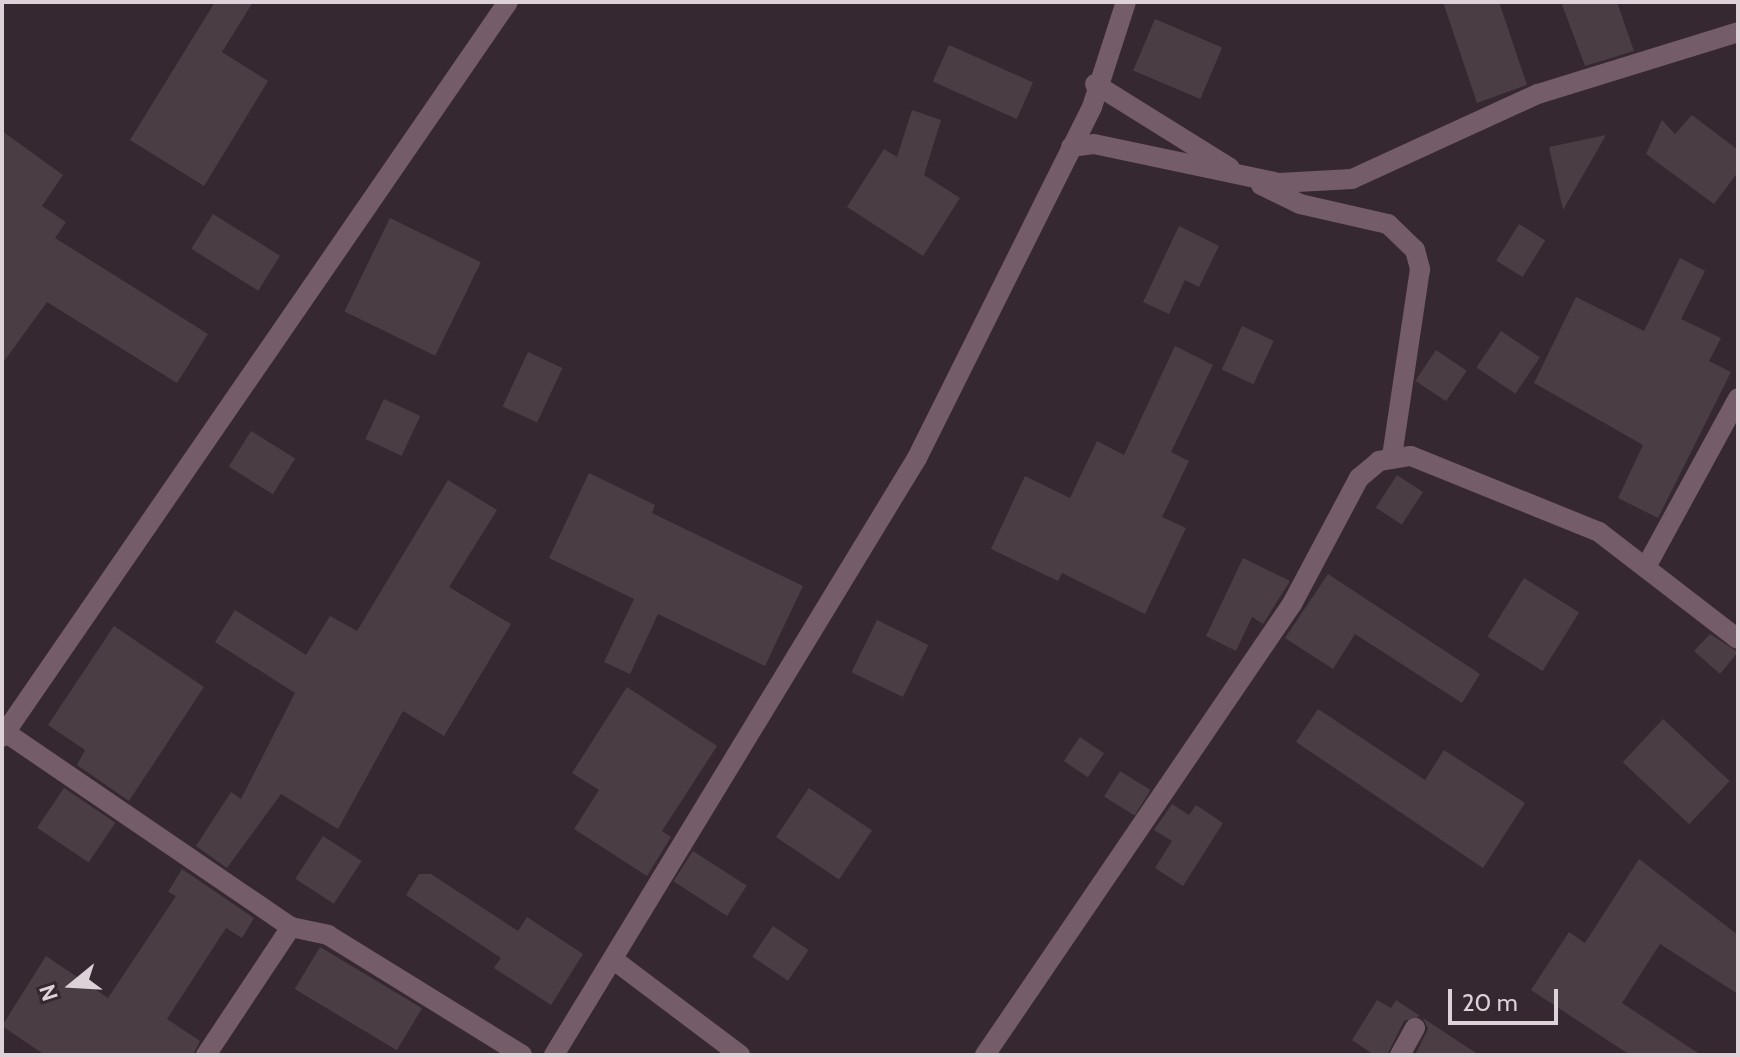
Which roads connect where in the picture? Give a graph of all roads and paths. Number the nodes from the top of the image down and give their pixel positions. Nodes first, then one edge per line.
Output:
1 (508, 2) edge
2 (1126, 2) edge
3 (1738, 32) edge
4 (1095, 84) junction
5 (1071, 147) junction
6 (1244, 176) junction
7 (1738, 398) edge
8 (1392, 456) junction
9 (1646, 567) junction
10 (1738, 639) edge
11 (3, 733) edge
12 (291, 927) junction
13 (614, 960) junction
14 (1415, 1028) dead end
15 (206, 1055) edge
16 (522, 1055) edge
17 (554, 1055) edge
18 (740, 1055) edge
19 (985, 1055) edge
20 (1400, 1055) edge

1 - 11 street
2 - 4 street
3 - 6 street
4 - 5 street
4 - 6 street
5 - 6 street
5 - 13 street
6 - 8 street
7 - 9 street
8 - 9 street
8 - 19 street
9 - 10 street
11 - 12 street
12 - 15 street
12 - 16 street
13 - 17 street
13 - 18 street
14 - 20 street

